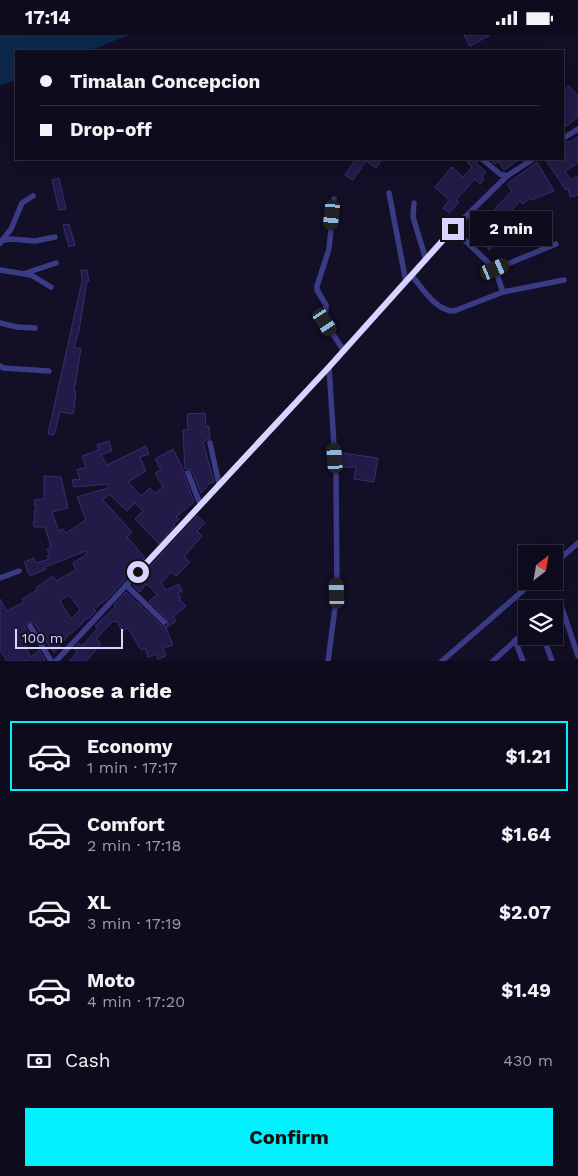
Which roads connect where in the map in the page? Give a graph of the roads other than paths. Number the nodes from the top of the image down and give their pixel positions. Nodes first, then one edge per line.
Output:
1 (578, 129) edge
2 (564, 138) edge
3 (483, 160) edge
4 (532, 160) edge
5 (507, 177) junction
6 (389, 193) dead end
7 (33, 196) dead end
8 (334, 199) dead end
9 (414, 203) dead end
10 (453, 229) junction
11 (55, 237) dead end
12 (1, 242) edge
13 (556, 244) dead end
14 (426, 260) junction
15 (56, 263) dead end
16 (495, 269) junction
17 (0, 270) edge
18 (24, 273) junction
19 (412, 276) junction
20 (564, 280) dead end
21 (406, 282) junction
22 (51, 287) dead end
23 (503, 292) junction
24 (0, 323) edge
25 (35, 328) dead end
26 (344, 351) junction
27 (0, 365) edge
28 (329, 367) junction
29 (50, 371) dead end
30 (210, 443) dead end
31 (188, 473) dead end
32 (219, 484) junction
33 (200, 504) junction
34 (578, 543) edge
35 (563, 556) edge
36 (19, 571) dead end
37 (0, 578) edge
38 (126, 585) junction
39 (524, 590) edge
40 (563, 611) edge
41 (164, 622) dead end
42 (30, 626) dead end
43 (518, 638) edge
44 (515, 640) junction
45 (546, 645) edge
46 (578, 656) edge
47 (494, 660) edge
48 (51, 661) edge
49 (56, 661) edge
50 (328, 661) edge
51 (442, 661) edge
52 (523, 661) edge
53 (552, 661) edge

1 - 2 street
3 - 5 street
4 - 5 street
5 - 10 street
6 - 21 street
7 - 12 street
8 - 26 street
9 - 14 street
10 - 14 street
10 - 16 street
11 - 12 street
13 - 16 street
14 - 19 street
15 - 18 street
16 - 23 street
17 - 18 street
18 - 22 street
19 - 21 street
19 - 23 street
20 - 23 street
21 - 26 street
24 - 25 street
26 - 28 street
27 - 29 street
28 - 32 street
28 - 50 street
30 - 32 street
31 - 33 street
32 - 33 street
33 - 38 street
34 - 35 street
36 - 37 street
38 - 41 street
38 - 49 street
39 - 51 street
40 - 46 street
42 - 48 street
43 - 44 street
44 - 47 street
44 - 52 street
45 - 53 street

